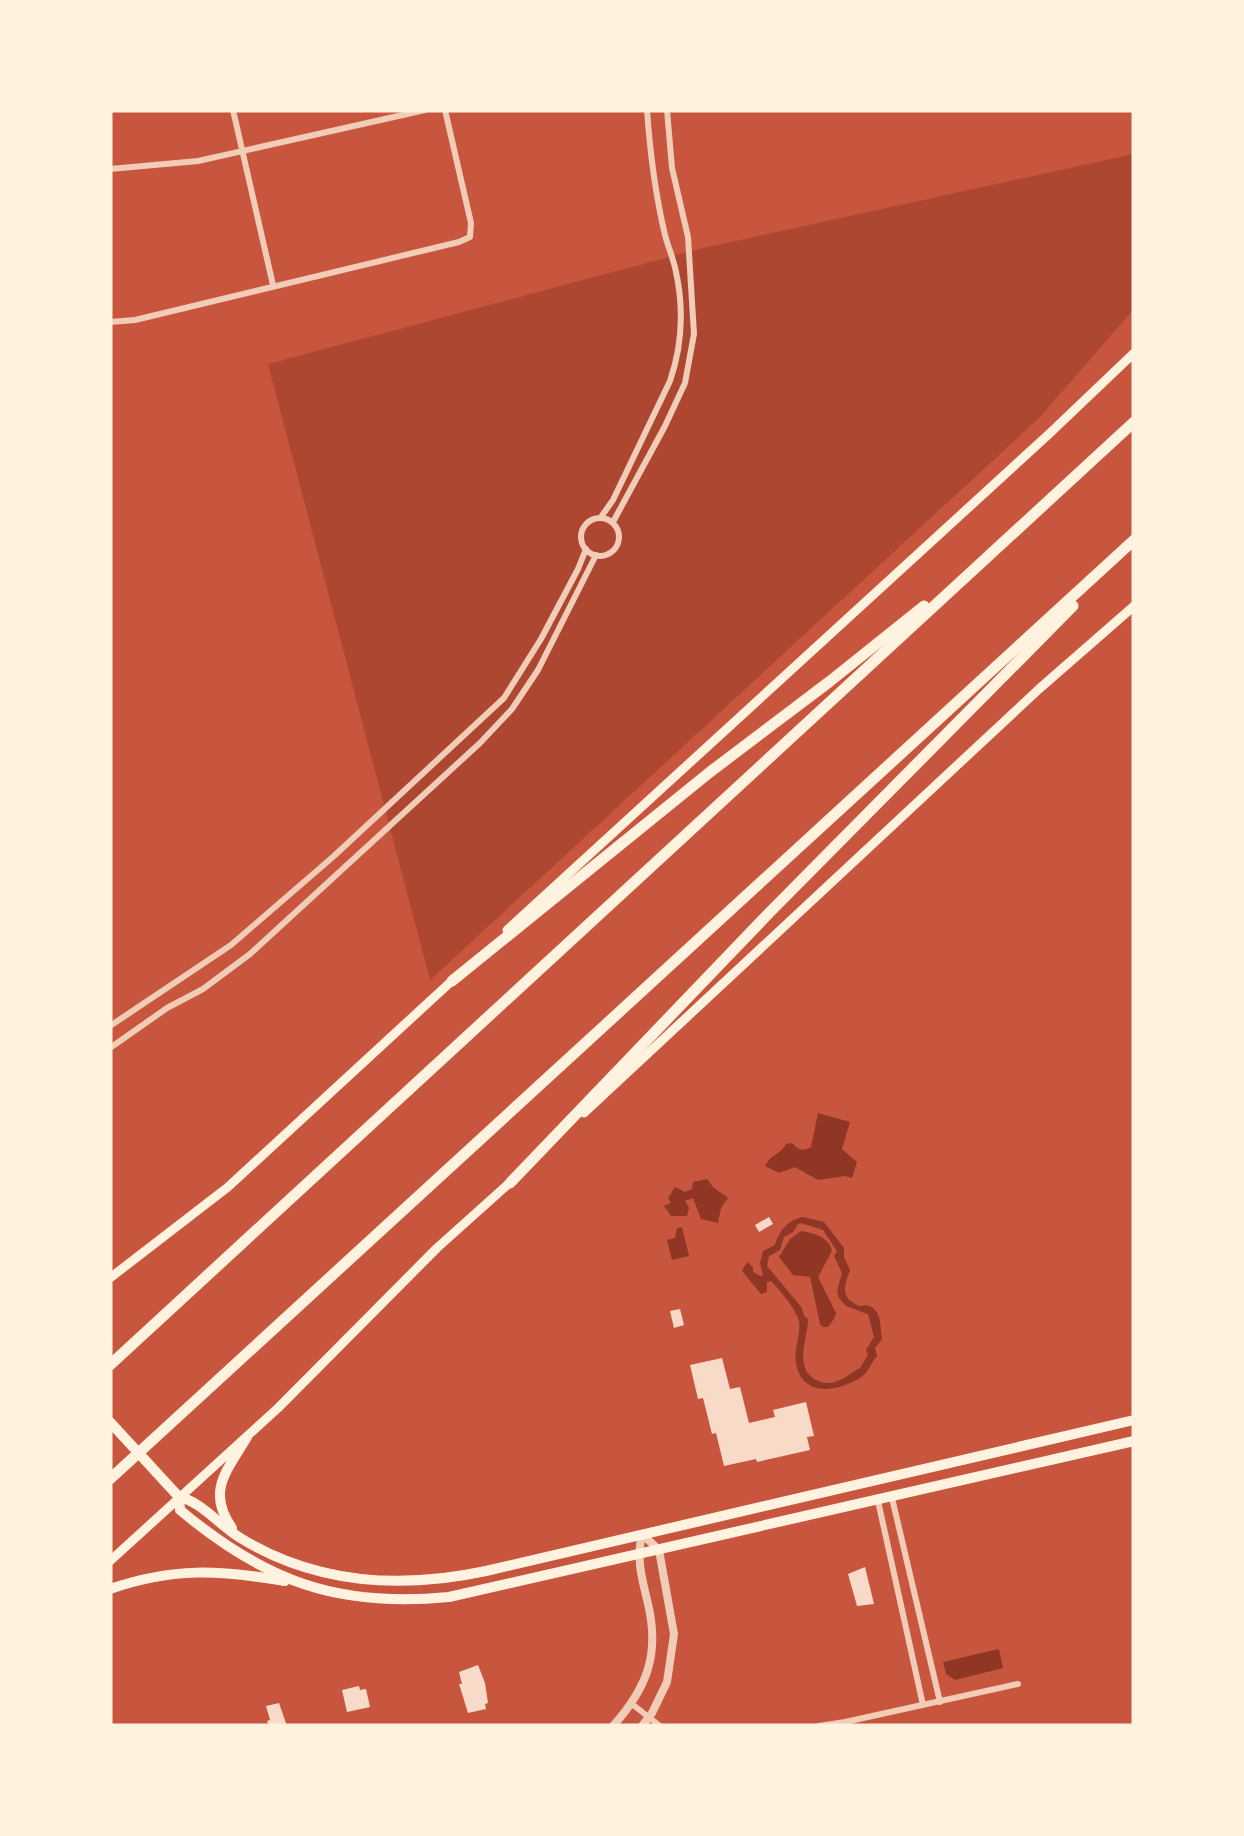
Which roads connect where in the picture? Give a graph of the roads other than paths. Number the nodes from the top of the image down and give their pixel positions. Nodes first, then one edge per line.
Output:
1 (233, 110) edge
2 (426, 110) edge
3 (444, 110) edge
4 (646, 110) edge
5 (667, 110) edge
6 (243, 152) junction
7 (110, 169) edge
8 (273, 285) junction
9 (110, 322) edge
10 (1134, 353) edge
11 (676, 362) junction
12 (688, 364) junction
13 (1134, 422) edge
14 (601, 518) junction
15 (613, 522) junction
16 (1005, 541) junction
17 (1134, 542) edge
18 (586, 549) junction
19 (596, 556) junction
20 (1134, 606) edge
21 (250, 928) junction
22 (250, 954) junction
23 (452, 981) junction
24 (110, 1026) edge
25 (110, 1048) edge
26 (510, 1183) junction
27 (110, 1278) edge
28 (110, 1365) edge
29 (1134, 1420) edge
30 (110, 1422) edge
31 (246, 1437) junction
32 (1134, 1442) edge
33 (114, 1477) edge
34 (178, 1498) junction
35 (892, 1498) junction
36 (878, 1500) junction
37 (642, 1534) junction
38 (239, 1537) junction
39 (904, 1545) junction
40 (888, 1548) junction
41 (660, 1550) junction
42 (638, 1554) junction
43 (110, 1561) edge
44 (301, 1584) junction
45 (110, 1589) edge
46 (671, 1607) junction
47 (650, 1614) junction
48 (928, 1652) junction
49 (912, 1653) junction
50 (1018, 1684) dead end
51 (940, 1702) junction
52 (632, 1704) junction
53 (923, 1706) junction
54 (649, 1717) junction
55 (613, 1726) edge
56 (642, 1726) edge
57 (660, 1726) edge
58 (819, 1726) edge

1 - 6 street
2 - 6 street
3 - 8 street
4 - 11 street
5 - 12 street
6 - 7 street
6 - 8 street
8 - 9 street
10 - 23 main road
11 - 12 street
11 - 14 street
12 - 15 street
13 - 16 highway
14 - 15 street
14 - 18 street
15 - 19 street
16 - 23 highway
16 - 28 highway
17 - 26 highway
17 - 33 highway
18 - 19 street
18 - 21 street
19 - 22 street
20 - 26 main road
21 - 22 street
21 - 24 street
22 - 25 street
23 - 27 main road
26 - 31 main road
29 - 37 main road
30 - 34 main road
31 - 34 main road
31 - 38 main road
32 - 35 main road
34 - 38 main road
34 - 43 main road
34 - 44 main road
35 - 36 main road
35 - 39 street
36 - 40 street
36 - 41 main road
37 - 38 main road
37 - 41 street
37 - 42 street
39 - 40 street
39 - 48 street
40 - 49 street
41 - 42 main road
41 - 46 street
42 - 44 main road
42 - 47 street
44 - 45 main road
46 - 47 street
46 - 54 street
47 - 52 street
48 - 49 street
48 - 51 street
49 - 53 street
50 - 51 street
51 - 53 street
52 - 54 street
52 - 55 street
53 - 58 street
54 - 56 street
54 - 57 street

